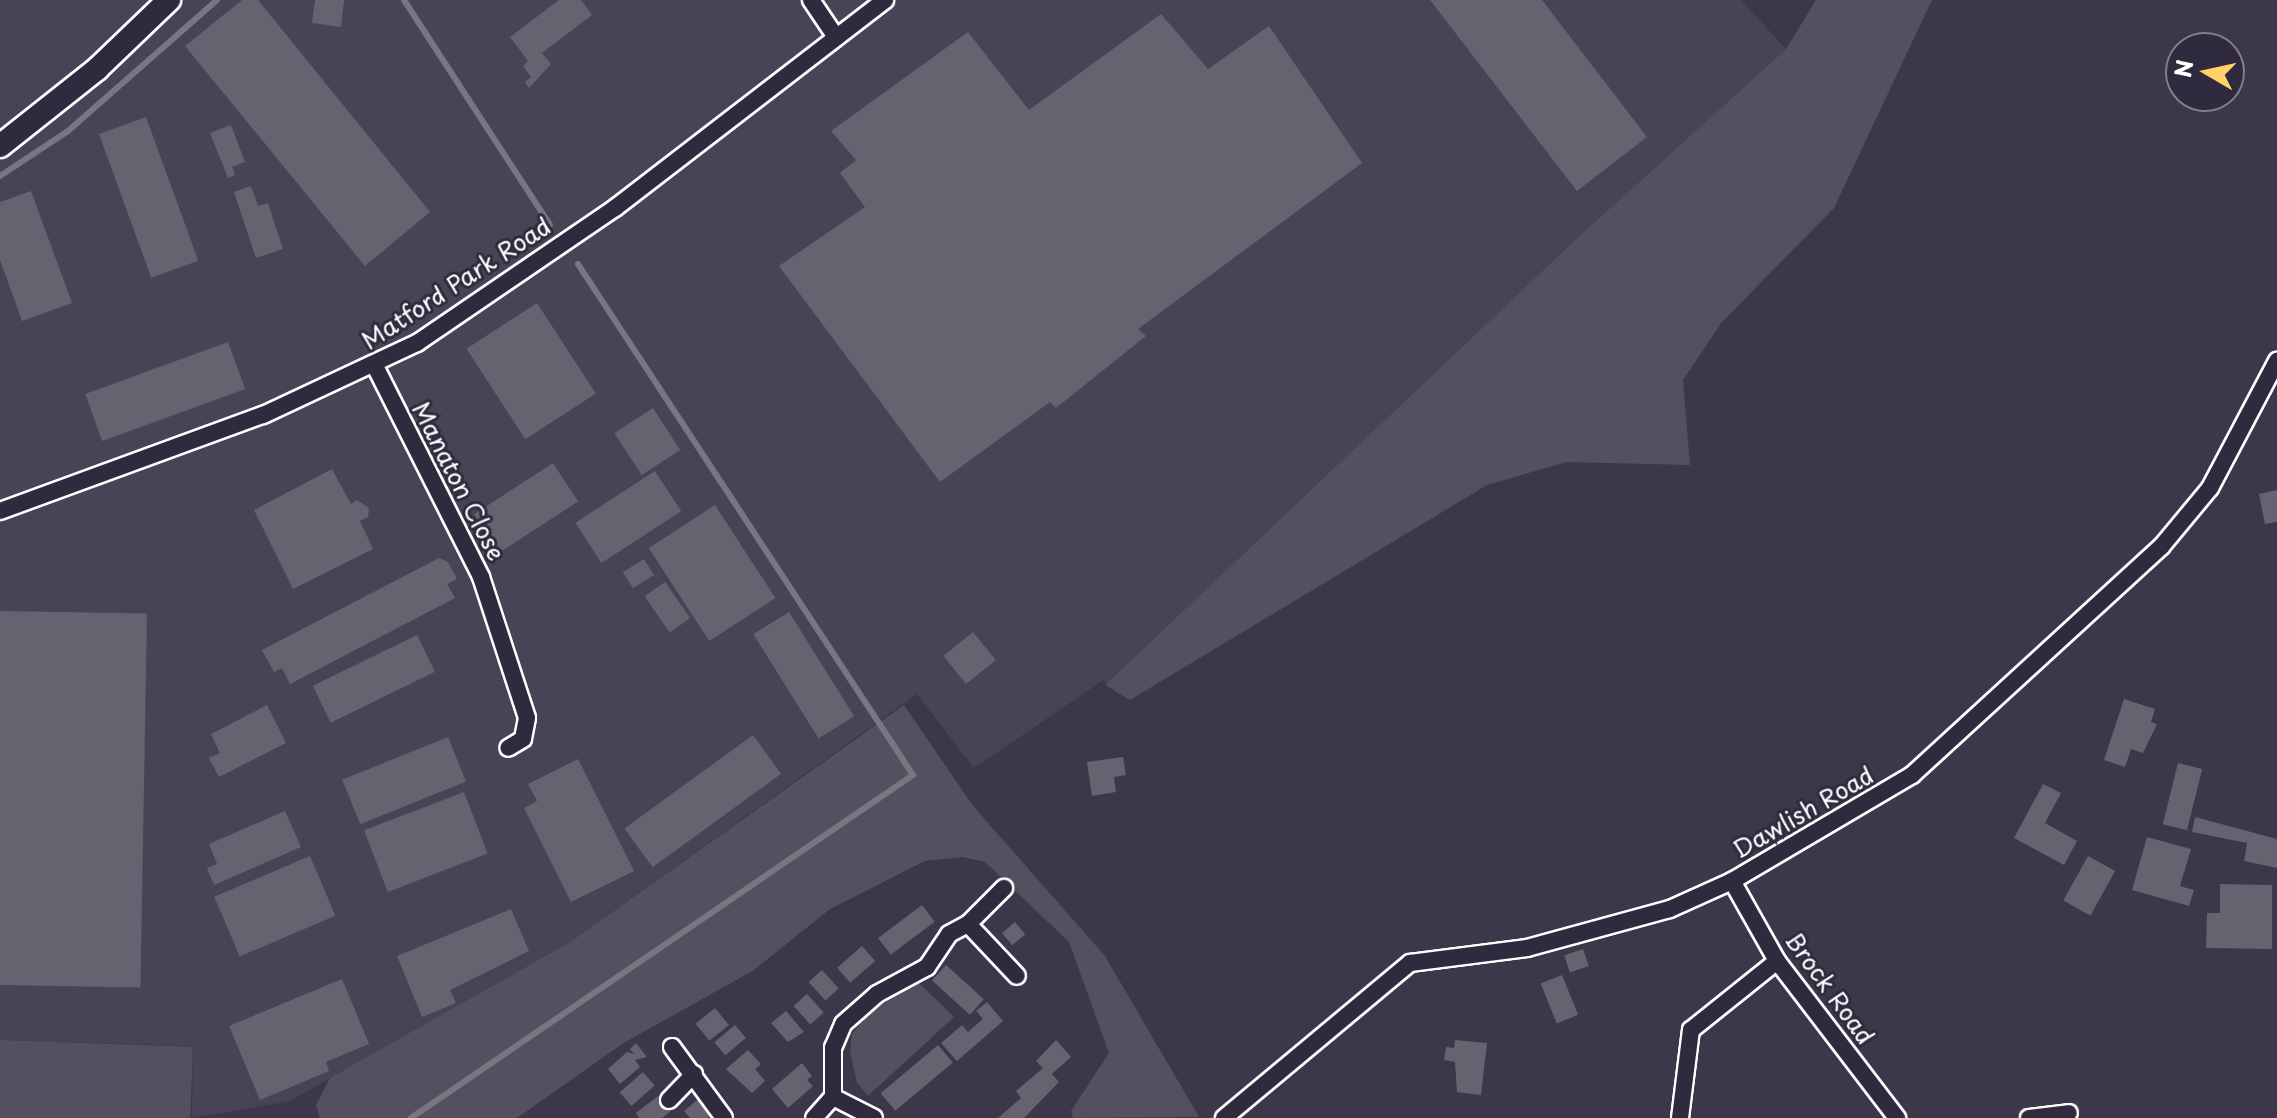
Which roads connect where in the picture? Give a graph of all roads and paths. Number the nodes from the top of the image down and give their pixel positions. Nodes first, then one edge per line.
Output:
1 (169, 0) edge
2 (811, 0) edge
3 (885, 0) edge
4 (836, 37) junction
5 (0, 146) edge
6 (2277, 361) edge
7 (375, 366) junction
8 (0, 511) edge
9 (508, 748) dead end
10 (1732, 881) junction
11 (1004, 888) dead end
12 (968, 924) junction
13 (1777, 961) junction
14 (1017, 976) dead end
15 (672, 1047) dead end
16 (694, 1074) junction
17 (833, 1097) junction
18 (669, 1100) dead end
19 (2069, 1113) dead end
20 (724, 1118) edge
21 (814, 1118) edge
22 (874, 1118) edge
23 (1224, 1118) edge
24 (1680, 1118) edge
25 (1897, 1118) edge
26 (2029, 1118) edge

1 - 5 main road
2 - 4 street
3 - 4 street, Matford Park Road
4 - 7 street, Matford Park Road
6 - 10 street, Dawlish Road
7 - 8 street, Matford Park Road
7 - 9 street, Manaton Close
10 - 13 street, Brock Road
10 - 23 street, Dawlish Road
11 - 12 street
12 - 14 street
12 - 17 street
13 - 24 street
13 - 25 street, Brock Road
15 - 16 street
16 - 18 street
16 - 20 street
17 - 21 street
17 - 22 street
19 - 26 street

